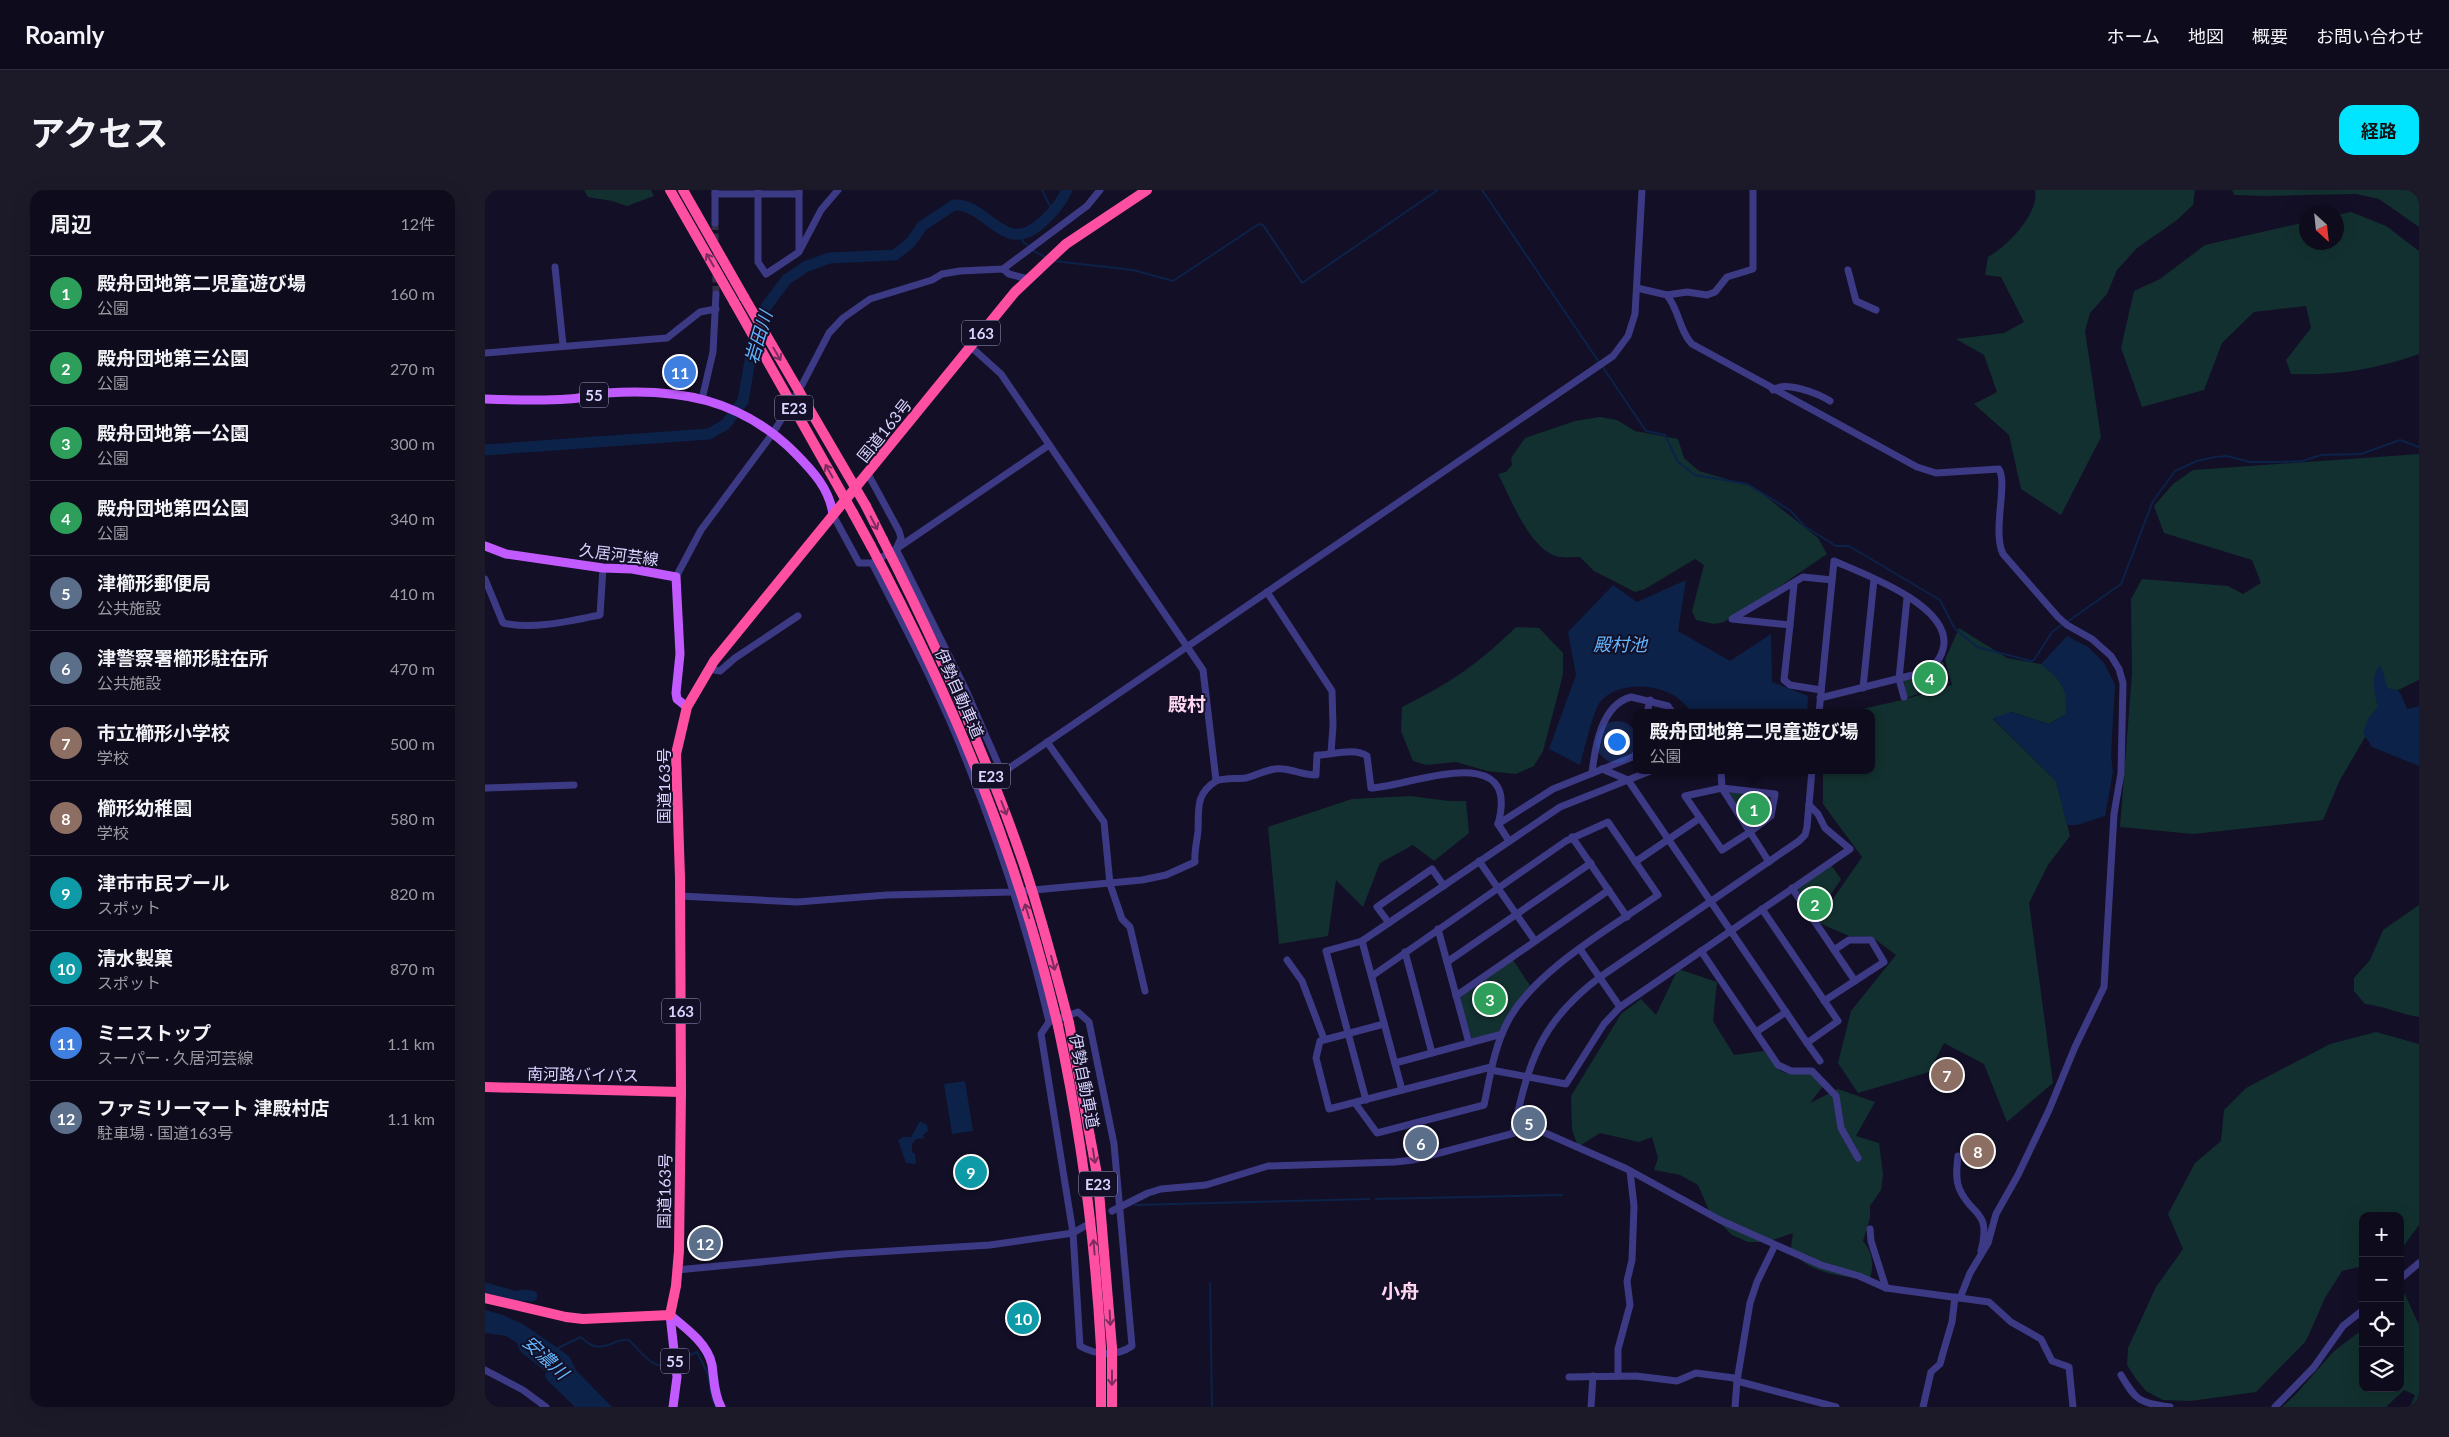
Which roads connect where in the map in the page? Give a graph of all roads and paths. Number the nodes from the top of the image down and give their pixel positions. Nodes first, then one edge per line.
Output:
1 (670, 190) edge
2 (683, 190) edge
3 (838, 190) edge
4 (1100, 190) edge
5 (1147, 190) edge
6 (1642, 190) edge
7 (1753, 190) edge
8 (715, 192) edge
9 (758, 192) edge
10 (799, 192) edge
11 (715, 223) tunnel mouth
12 (799, 252) junction
13 (555, 267) dead end
14 (1003, 269) junction
15 (1847, 270) dead end
16 (1028, 278) junction
17 (1637, 288) junction
18 (716, 294) tunnel mouth
19 (1667, 295) junction
20 (716, 309) junction
21 (1876, 310) dead end
22 (563, 345) junction
23 (970, 346) junction
24 (485, 353) edge
25 (1773, 390) junction
26 (702, 399) junction
27 (485, 400) edge
28 (1830, 401) dead end
29 (770, 431) junction
30 (1049, 445) junction
31 (868, 474) junction
32 (833, 515) junction
33 (485, 546) edge
34 (897, 549) junction
35 (871, 563) junction
36 (603, 568) junction
37 (676, 577) junction
38 (485, 579) edge
39 (1874, 579) junction
40 (1832, 580) junction
41 (1793, 584) junction
42 (1267, 592) junction
43 (1907, 598) junction
44 (494, 601) junction
45 (485, 603) edge
46 (798, 616) dead end
47 (1790, 625) junction
48 (1187, 646) junction
49 (709, 668) junction
50 (1899, 679) junction
51 (1863, 688) junction
52 (1821, 690) junction
53 (1904, 697) dead end
54 (1820, 698) junction
55 (1650, 700) junction
56 (687, 707) junction
57 (1648, 709) edge
58 (1670, 709) edge
59 (1819, 709) edge
60 (1047, 742) junction
61 (1331, 753) junction
62 (1633, 755) edge
63 (1602, 769) junction
64 (1592, 773) junction
65 (1643, 774) edge
66 (1721, 774) edge
67 (1812, 774) edge
68 (1217, 780) junction
69 (1628, 780) junction
70 (574, 785) dead end
71 (485, 788) edge
72 (1722, 788) junction
73 (1809, 805) junction
74 (1700, 818) junction
75 (1498, 824) junction
76 (1750, 832) junction
77 (1572, 837) junction
78 (1669, 839) junction
79 (1509, 841) junction
80 (1479, 862) junction
81 (1635, 862) junction
82 (1769, 862) junction
83 (1591, 863) junction
84 (1110, 884) junction
85 (1444, 886) junction
86 (1498, 888) junction
87 (1792, 888) junction
88 (1609, 890) junction
89 (1012, 892) junction
90 (680, 896) junction
91 (1711, 902) junction
92 (1762, 909) junction
93 (1516, 915) junction
94 (1627, 917) junction
95 (1389, 923) junction
96 (1438, 929) junction
97 (1731, 930) junction
98 (1363, 941) junction
99 (1535, 941) junction
100 (1580, 949) junction
101 (1834, 950) junction
102 (1701, 951) junction
103 (1405, 952) junction
104 (1287, 960) dead end
105 (1447, 962) junction
106 (1372, 976) junction
107 (1600, 978) junction
108 (1855, 981) junction
109 (1145, 991) dead end
110 (1456, 996) junction
111 (1824, 1001) junction
112 (1620, 1007) junction
113 (1786, 1012) junction
114 (1059, 1024) junction
115 (1384, 1024) junction
116 (1756, 1032) junction
117 (1348, 1034) junction
118 (1502, 1034) junction
119 (1324, 1040) junction
120 (1807, 1042) junction
121 (1469, 1043) junction
122 (1432, 1053) junction
123 (1820, 1061) dead end
124 (1395, 1063) junction
125 (1491, 1068) junction
126 (1526, 1077) junction
127 (485, 1087) edge
128 (1402, 1090) junction
129 (681, 1092) junction
130 (1365, 1100) junction
131 (1355, 1102) junction
132 (1513, 1133) junction
133 (1958, 1156) dead end
134 (1858, 1158) dead end
135 (1631, 1172) junction
136 (1120, 1208) junction
137 (1111, 1212) dead end
138 (1085, 1226) dead end
139 (1870, 1228) dead end
140 (1073, 1233) junction
141 (1775, 1245) junction
142 (1980, 1256) junction
143 (2419, 1264) edge
144 (677, 1270) junction
145 (2404, 1276) edge
146 (1886, 1288) junction
147 (1958, 1297) junction
148 (485, 1298) edge
149 (2359, 1313) edge
150 (670, 1315) junction
151 (485, 1370) edge
152 (2121, 1374) dead end
153 (1593, 1376) junction
154 (1618, 1376) junction
155 (1569, 1377) dead end
156 (1737, 1381) junction
157 (547, 1407) edge
158 (673, 1407) edge
159 (721, 1407) edge
160 (1101, 1407) edge
161 (1112, 1407) edge
162 (1591, 1407) edge
163 (1735, 1407) edge
164 (1836, 1407) edge
165 (1923, 1407) edge
166 (2073, 1407) edge
167 (2170, 1407) edge
168 (2275, 1407) edge

114 -> 1 highway, 伊勢自動車道 / E23, bridge
2 -> 114 highway, 伊勢自動車道 / E23, bridge
3 - 12 street
4 - 14 street
5 - 16 highway, 国道163号 / 163
6 - 17 street
7 - 19 street
8 - 9 street
8 - 11 street
9 - 10 street
9 - 12 street
10 - 12 street
13 - 22 street
14 - 16 street
14 - 29 street
15 - 21 street
16 - 23 highway, 国道163号 / 163
17 - 19 street
17 - 42 street
18 - 20 street
19 - 25 street
20 - 22 street
20 - 26 street
22 - 24 street
23 - 30 street
23 - 31 highway, 国道163号 / 163
25 - 28 street
25 - 142 street
26 - 27 main road, 55
26 - 29 main road, 55
29 - 32 main road, 55
29 - 37 street
30 - 34 street
30 - 48 street
31 - 32 highway, 国道163号 / 163
31 - 34 street
32 - 35 street
32 - 49 highway, 国道163号 / 163
33 - 36 main road, 久居河芸線
34 - 35 street
34 - 60 street
35 - 89 street
36 - 37 main road, 久居河芸線
36 - 44 street
37 - 56 main road, 久居河芸線
38 - 44 street
39 - 40 street
39 - 43 street
39 - 51 street
40 - 41 street
40 - 52 street
41 - 47 street
41 - 47 street
42 - 48 street
42 - 61 street
43 - 50 street
43 - 50 street
44 - 45 street
46 - 49 street
47 - 52 street
48 - 60 street
48 - 68 street
49 - 56 highway, 国道163号 / 163
50 - 51 street
50 - 53 street
51 - 54 street
52 - 54 street
54 - 59 street
55 - 57 street
55 - 58 street
55 - 64 street
56 - 90 highway, 国道163号 / 163
60 - 84 street
61 - 68 street
61 - 75 street
62 - 63 street
63 - 64 street
63 - 69 street
64 - 75 street
65 - 69 street
66 - 72 street
67 - 73 street
68 - 84 street
69 - 78 street
69 - 79 street
70 - 71 street
72 - 74 street
72 - 76 street
72 - 76 street
73 - 82 street
73 - 87 street
74 - 76 street
74 - 78 street
75 - 79 street
76 - 82 street
77 - 81 street
77 - 83 street
77 - 86 street
78 - 81 street
78 - 91 street
79 - 80 street
80 - 85 street
80 - 86 street
81 - 94 street
82 - 91 street
83 - 88 street
83 - 93 street
84 - 89 street
84 - 109 street
85 - 95 street
85 - 95 street
86 - 93 street
86 - 96 street
87 - 92 street
87 - 101 street
88 - 94 street
88 - 99 street
89 - 90 street
89 - 114 street
90 - 129 highway, 国道163号 / 163
91 - 97 street
91 - 107 street
92 - 97 street
92 - 111 street
93 - 99 street
93 - 105 street
94 - 100 street
95 - 98 street
96 - 103 street
96 - 105 street
97 - 102 street
97 - 113 street
98 - 106 street
98 - 117 street
99 - 110 street
100 - 107 street
100 - 118 street
101 - 108 street
101 - 108 street
102 - 112 street
102 - 116 street
103 - 106 street
103 - 122 street
104 - 119 street
105 - 110 street
106 - 115 street
107 - 112 street
107 - 126 street
108 - 111 street
110 - 121 street
111 - 120 street
112 - 126 street
113 - 116 street
113 - 120 street
114 - 136 street
114 - 140 street
160 -> 114 highway, 伊勢自動車道 / E23, bridge
114 -> 161 highway, 伊勢自動車道 / E23, bridge
115 - 117 street
115 - 124 street
116 - 134 street
117 - 119 street
117 - 130 street
118 - 121 street
118 - 125 street
119 - 131 street
120 - 123 street
121 - 122 street
122 - 124 street
124 - 128 street
125 - 126 street
125 - 128 street
125 - 131 street
126 - 132 street
127 - 129 highway, 南河路バイパス
128 - 130 street
129 - 144 highway, 国道163号 / 163
130 - 131 street
132 - 135 street
132 - 136 street
133 - 142 street
135 - 141 street
135 - 154 street
136 - 137 street
136 - 140 street
138 - 140 street
139 - 146 street
140 - 144 street
141 - 146 street
141 - 156 street
142 - 147 street
143 - 145 street
144 - 150 highway, 国道163号 / 163
146 - 147 street
147 - 165 street
147 - 166 street
148 - 150 highway
149 - 168 street
150 - 158 main road, 55
150 - 159 main road
151 - 157 street
152 - 167 street
153 - 154 street
153 - 155 street
153 - 162 street
154 - 156 street
156 - 163 street
156 - 164 street

